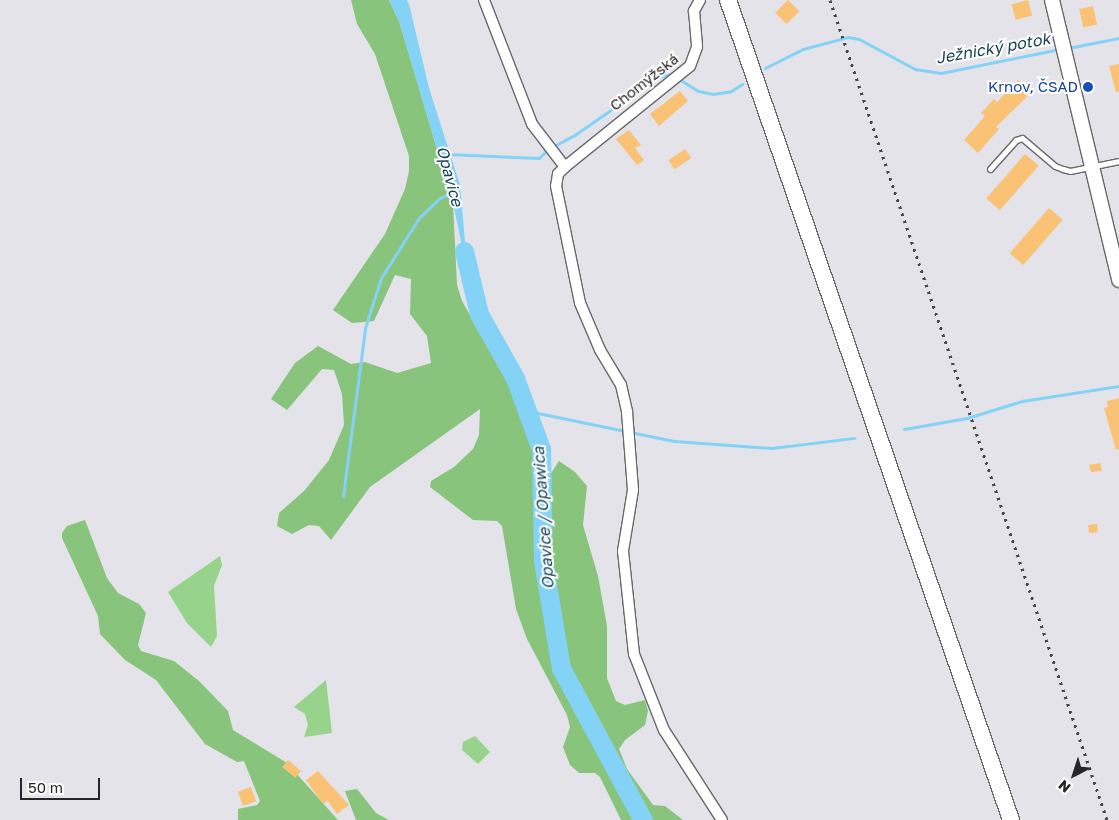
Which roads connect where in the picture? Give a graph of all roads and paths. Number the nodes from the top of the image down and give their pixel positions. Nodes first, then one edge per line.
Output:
1 (484, 0) edge
2 (700, 0) edge
3 (728, 0) edge
4 (1052, 0) edge
5 (1119, 161) edge
6 (565, 166) junction
7 (1092, 168) junction
8 (990, 169) dead end
9 (1119, 280) edge
10 (722, 820) edge
11 (1011, 820) edge

1 - 6 street
2 - 6 street, Chomýžská
3 - 11 main road
4 - 7 main road
5 - 7 lane
6 - 10 street
7 - 8 lane
7 - 9 main road

